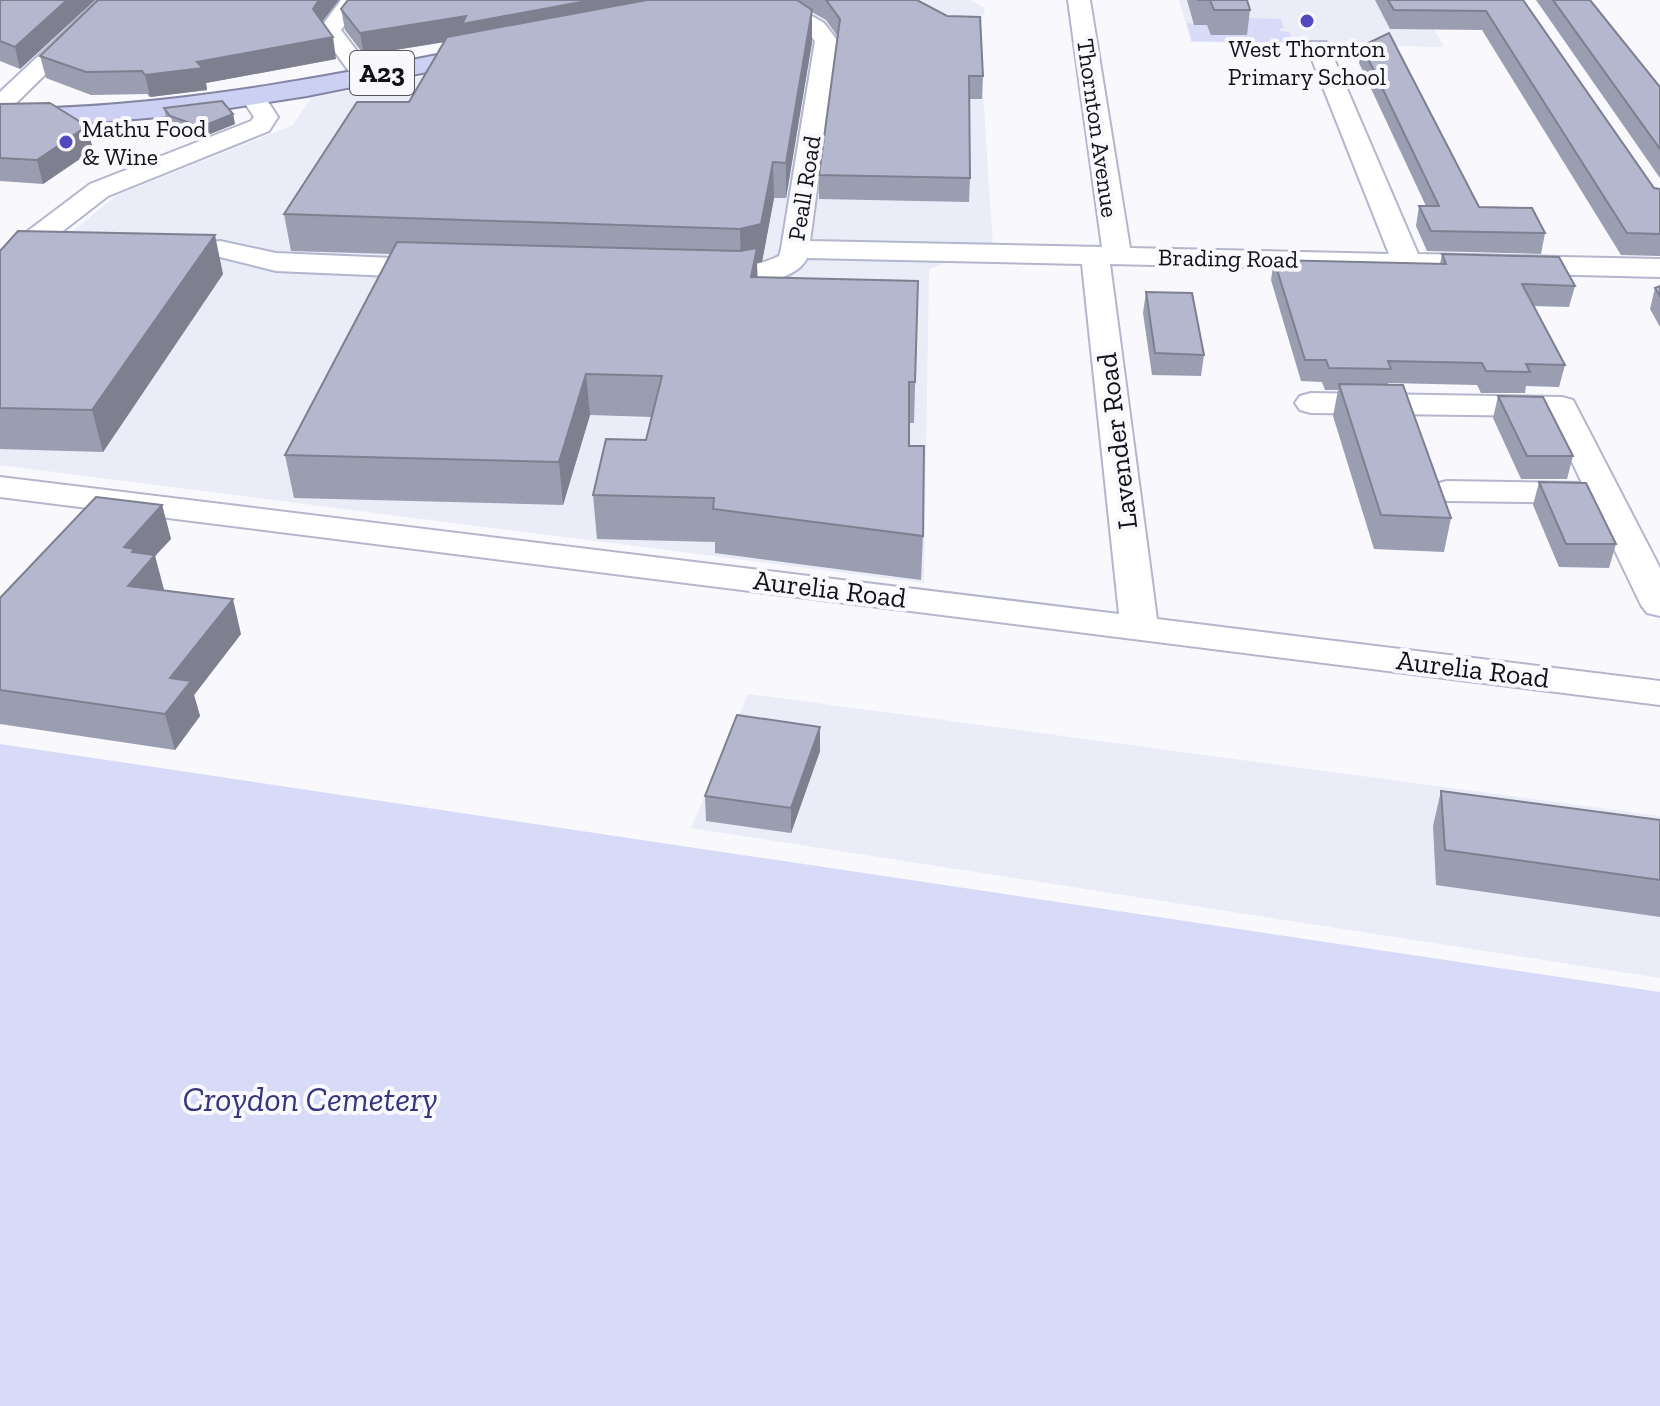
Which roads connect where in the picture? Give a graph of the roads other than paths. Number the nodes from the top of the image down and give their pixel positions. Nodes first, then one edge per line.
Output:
1 (110, 0) edge
2 (352, 0) edge
3 (1079, 0) edge
4 (759, 1) edge
5 (1318, 47) dead end
6 (508, 49) edge
7 (364, 76) junction
8 (252, 96) junction
9 (0, 105) edge
10 (0, 117) edge
11 (26, 246) junction
12 (71, 247) edge
13 (795, 249) junction
14 (135, 251) edge
15 (1106, 255) junction
16 (1407, 262) junction
17 (0, 266) edge
18 (1660, 268) edge
19 (460, 270) edge
20 (679, 276) edge
21 (1311, 403) dead end
22 (0, 487) edge
23 (1447, 491) dead end
24 (1607, 493) junction
25 (1660, 605) edge
26 (1139, 627) junction
27 (1660, 693) edge

1 - 9 street
2 - 7 street
3 - 15 street, Thornton Avenue
4 - 13 street, Peall Road
5 - 16 street
6 - 7 highway, A23
7 - 8 highway, A23
8 - 10 highway, A23
8 - 11 street
11 - 12 street
11 - 17 street
13 - 15 street, Brading Road
13 - 20 street, Peall Road
14 - 19 street
15 - 16 street, Brading Road
15 - 26 street, Lavender Road
16 - 18 street, Brading Road
21 - 24 street
22 - 26 street, Aurelia Road
23 - 24 street
24 - 25 street
26 - 27 street, Aurelia Road

